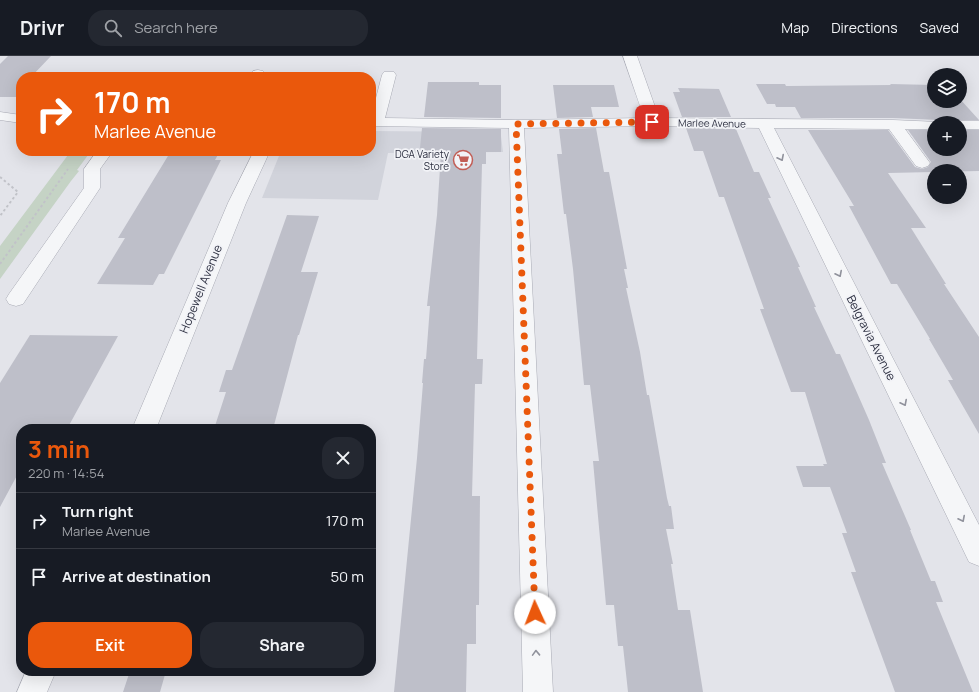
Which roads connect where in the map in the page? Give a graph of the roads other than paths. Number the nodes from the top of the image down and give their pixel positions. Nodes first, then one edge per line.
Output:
1 (630, 56) edge
2 (389, 74) dead end
3 (0, 116) edge
4 (376, 116) edge
5 (16, 118) edge
6 (376, 122) edge
7 (652, 122) junction
8 (16, 123) edge
9 (764, 123) junction
10 (516, 124) junction
11 (893, 124) junction
12 (927, 125) edge
13 (967, 125) edge
14 (979, 125) edge
15 (0, 126) edge
16 (101, 156) edge
17 (260, 156) edge
18 (922, 163) dead end
19 (16, 299) dead end
20 (146, 424) edge
21 (979, 553) edge
22 (39, 676) edge
23 (32, 692) edge
24 (538, 692) edge

1 - 7 street
2 - 4 street
3 - 5 street
6 - 10 street, Marlee Avenue
7 - 9 street, Marlee Avenue
7 - 10 street, Marlee Avenue
8 - 15 street
9 - 11 street, Marlee Avenue
9 -> 21 street, Belgravia Avenue
24 -> 10 street
11 - 12 street, Marlee Avenue
11 - 18 street
13 - 14 street
16 - 19 street
17 - 20 street, Hopewell Avenue
22 - 23 street

